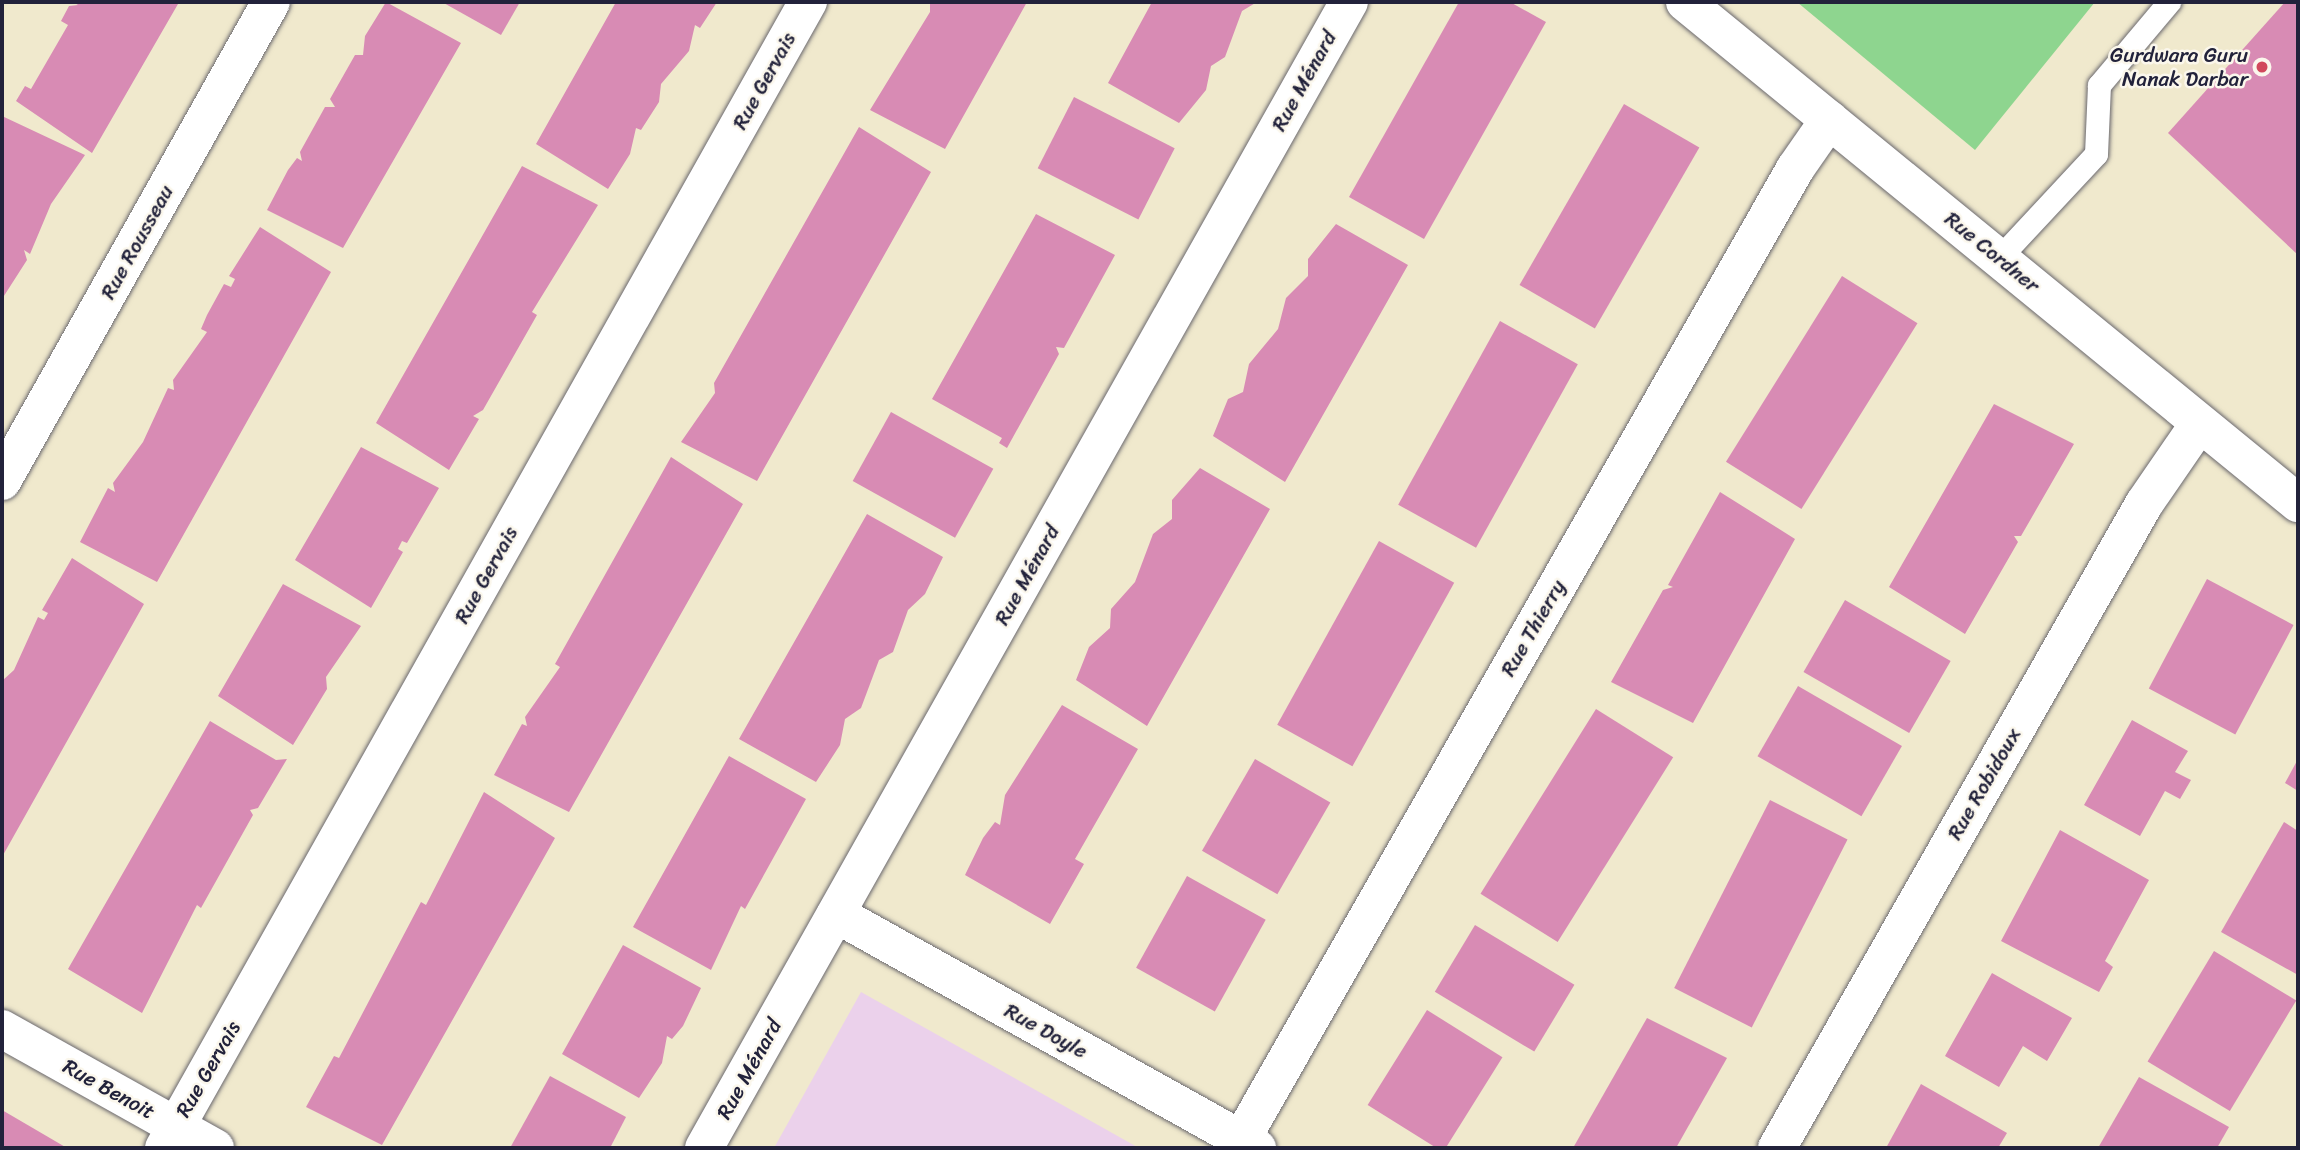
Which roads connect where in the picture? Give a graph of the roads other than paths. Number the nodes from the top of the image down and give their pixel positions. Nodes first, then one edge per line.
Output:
1 (271, 2) edge
2 (808, 2) edge
3 (1349, 2) edge
4 (1685, 2) edge
5 (2169, 2) edge
6 (1829, 120) junction
7 (1999, 258) junction
8 (2199, 424) junction
9 (2, 481) edge
10 (2298, 503) edge
11 (836, 914) junction
12 (2, 1029) edge
13 (170, 1137) edge
14 (1249, 1144) edge
15 (215, 1148) edge
16 (704, 1148) edge
17 (1777, 1148) edge

1 - 9 street, Rue Rousseau
2 - 13 street, Rue Gervais
3 - 11 street, Rue Ménard
4 - 6 street, Rue Cordner
5 - 7 lane
6 - 7 street, Rue Cordner
6 - 14 street, Rue Thierry
7 - 8 street, Rue Cordner
8 - 10 street, Rue Cordner
8 - 17 street, Rue Robidoux
11 - 14 street, Rue Doyle
11 - 16 street, Rue Ménard
12 - 13 street, Rue Benoit
13 - 15 street, Rue Benoit

